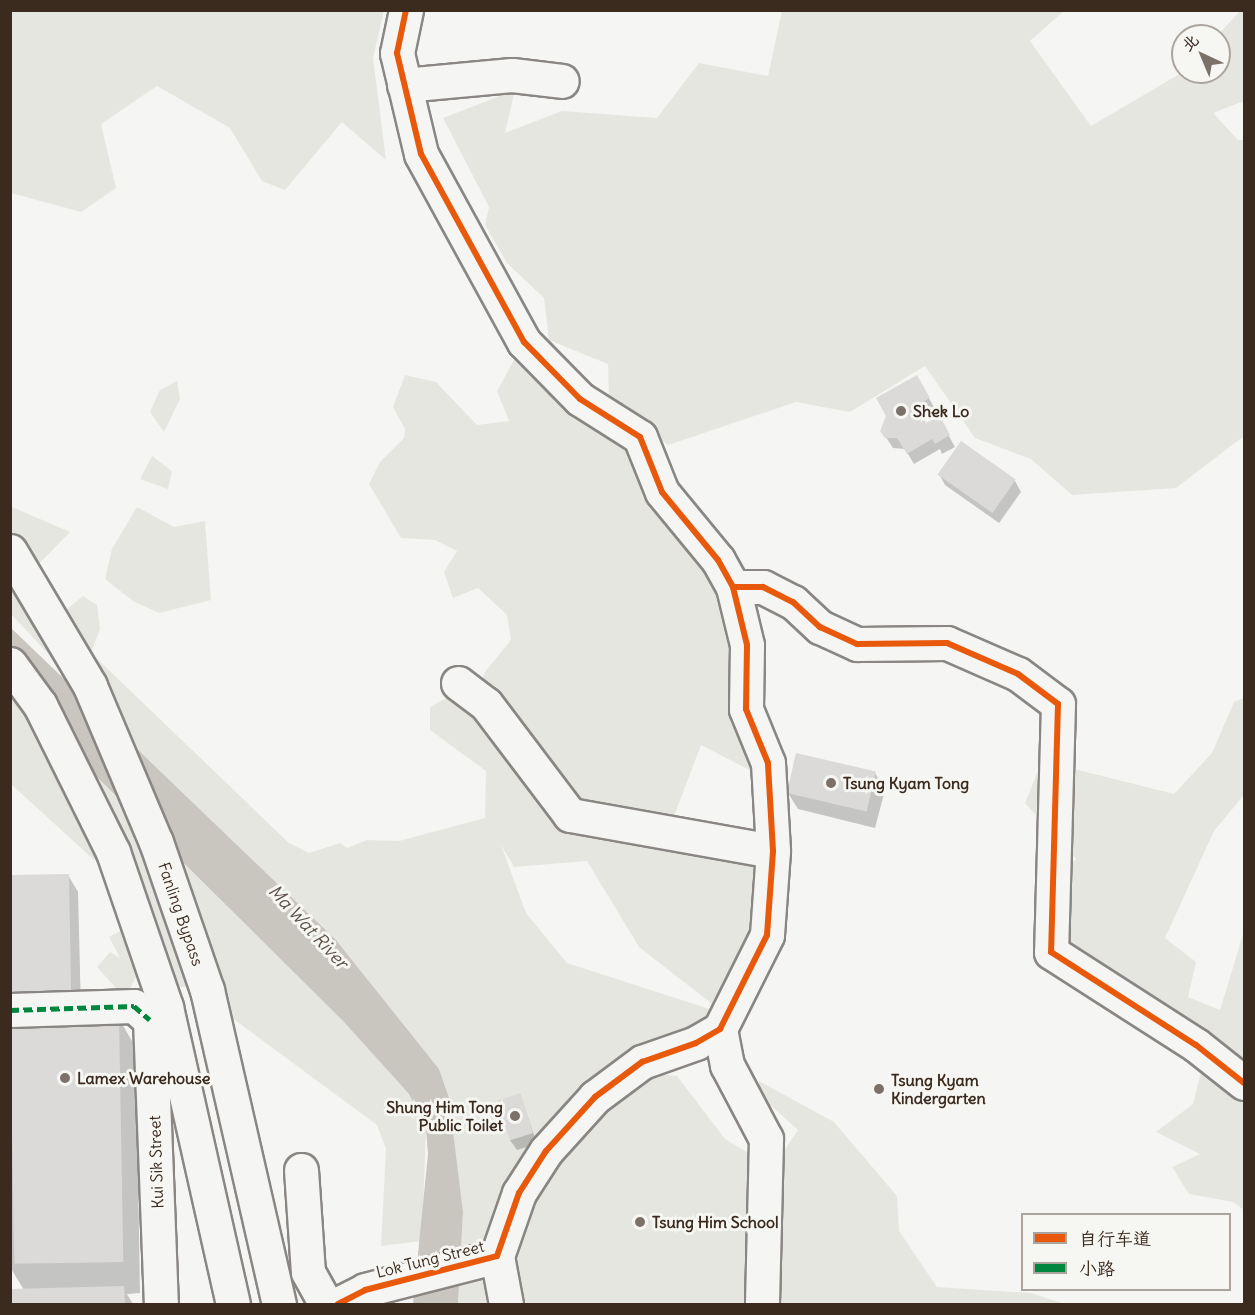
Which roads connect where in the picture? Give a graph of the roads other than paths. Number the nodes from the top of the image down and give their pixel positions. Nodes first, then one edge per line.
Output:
1 (406, 10) edge
2 (562, 81) dead end
3 (404, 85) junction
4 (10, 551) edge
5 (733, 587) junction
6 (10, 664) edge
7 (458, 683) dead end
8 (773, 851) junction
9 (10, 1010) edge
10 (720, 1029) junction
11 (1245, 1083) edge
12 (301, 1170) dead end
13 (489, 1259) junction
14 (161, 1305) edge
15 (232, 1305) edge
16 (279, 1305) edge
17 (326, 1305) edge
18 (338, 1305) edge
19 (506, 1305) edge
20 (762, 1305) edge

1 - 3 main road
2 - 3 main road
3 - 5 main road
4 - 16 main road, Fanling Bypass
5 - 8 main road
5 - 11 main road
6 - 15 main road
7 - 8 main road
8 - 10 main road
9 - 14 main road, Kui Sik Street
10 - 13 main road
10 - 20 main road
12 - 17 main road
13 - 18 main road, Lok Tung Street
13 - 19 main road

